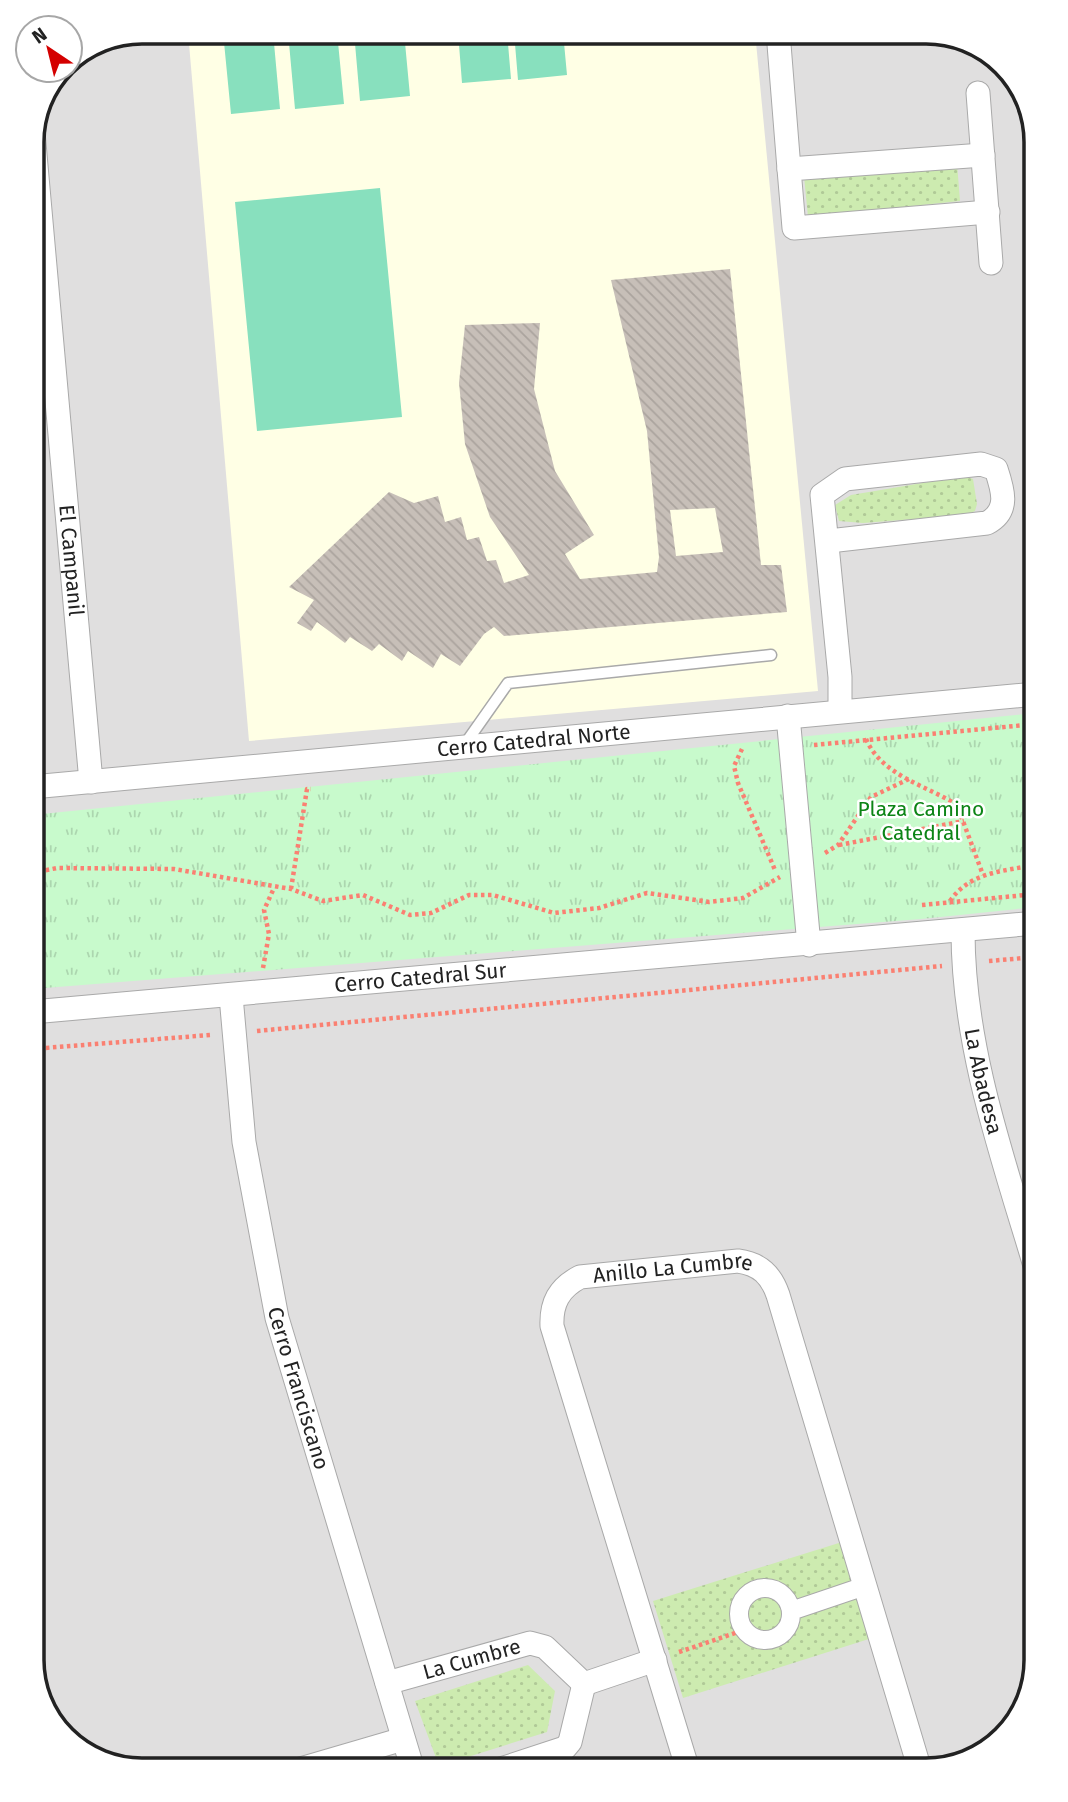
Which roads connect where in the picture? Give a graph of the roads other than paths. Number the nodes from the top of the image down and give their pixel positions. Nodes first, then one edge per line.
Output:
1 (779, 44) edge
2 (978, 93) dead end
3 (983, 155) junction
4 (789, 170) junction
5 (988, 212) junction
6 (44, 257) edge
7 (991, 263) dead end
8 (829, 541) junction
9 (771, 655) dead end
10 (1024, 695) edge
11 (840, 711) junction
12 (788, 716) junction
13 (464, 746) junction
14 (90, 782) junction
15 (44, 786) edge
16 (1024, 924) edge
17 (963, 931) junction
18 (809, 945) junction
19 (231, 996) junction
20 (44, 1011) edge
21 (1024, 1225) edge
22 (864, 1586) junction
23 (791, 1611) junction
24 (655, 1660) junction
25 (387, 1683) junction
26 (584, 1684) junction
27 (403, 1739) junction
28 (338, 1758) edge
29 (409, 1758) edge
30 (535, 1758) edge
31 (684, 1758) edge
32 (916, 1758) edge

1 - 4 street
2 - 3 street
3 - 4 street
3 - 5 street
4 - 5 street
5 - 7 street
6 - 14 street, El Campanil
8 - 8 street
8 - 11 street
9 - 13 lane
10 - 11 street, Cerro Catedral Norte
11 - 12 street, Cerro Catedral Norte
12 - 13 street, Cerro Catedral Norte
12 - 18 street
13 - 14 street, Cerro Catedral Norte
14 - 15 street, Cerro Catedral Norte
16 - 17 street, Cerro Catedral Sur
17 - 18 street, Cerro Catedral Sur
17 - 21 street, La Abadesa
18 - 19 street, Cerro Catedral Sur
19 - 20 street, Cerro Catedral Sur
19 - 25 street, Cerro Franciscano
22 - 23 street
22 - 24 street, Anillo La Cumbre
22 - 32 street, Anillo La Cumbre
23 - 23 street
24 - 26 street
24 - 31 street, Anillo La Cumbre
25 - 26 street, La Cumbre
25 - 27 street, Cerro Franciscano
26 - 30 street
27 - 28 street
27 - 29 street, Cerro Franciscano

